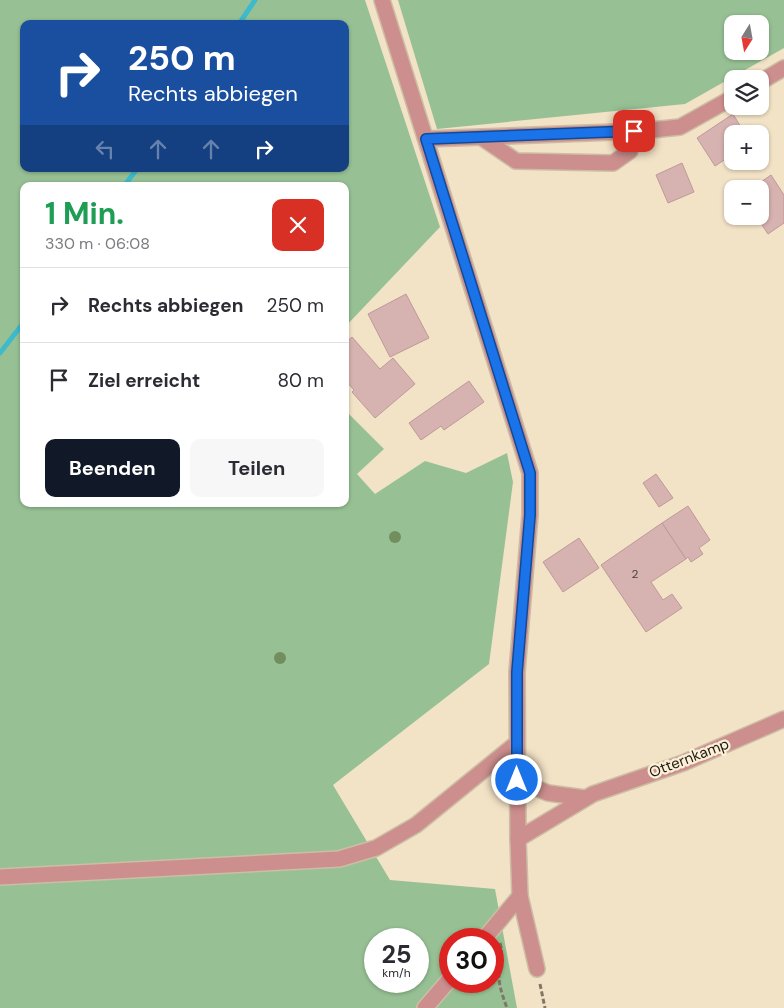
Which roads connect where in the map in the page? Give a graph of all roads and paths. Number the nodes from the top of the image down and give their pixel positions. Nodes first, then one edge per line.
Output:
1 (382, 0) edge
2 (784, 68) edge
3 (769, 77) edge
4 (724, 102) edge
5 (634, 131) junction
6 (481, 136) junction
7 (426, 139) junction
8 (784, 720) edge
9 (517, 743) junction
10 (517, 780) junction
11 (589, 796) junction
12 (518, 839) junction
13 (0, 877) edge
14 (520, 896) junction
15 (494, 927) joint
16 (537, 969) joint
17 (439, 992) edge
18 (425, 1008) edge
19 (507, 1008) edge
20 (545, 1008) edge

1 - 7 street
2 - 3 street
4 - 5 street
5 - 6 street
5 - 6 street
6 - 7 street
7 - 9 street
8 - 11 street, Otternkamp
9 - 10 street
9 - 13 street
10 - 11 street
10 - 12 street
11 - 12 street
12 - 14 street
14 - 15 street
14 - 16 street
15 - 19 path
16 - 20 path
17 - 18 street

